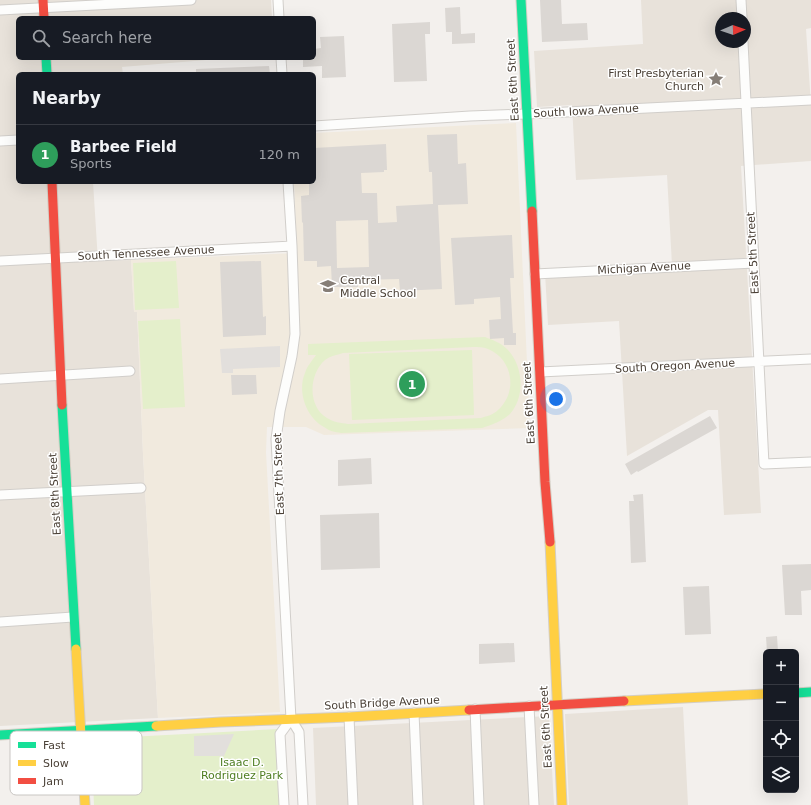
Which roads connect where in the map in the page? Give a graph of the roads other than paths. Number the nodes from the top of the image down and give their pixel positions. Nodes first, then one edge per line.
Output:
1 (191, 0) edge
2 (278, 0) edge
3 (521, 0) edge
4 (741, 0) edge
5 (44, 4) edge
6 (0, 10) edge
7 (742, 12) edge
8 (44, 16) edge
9 (279, 16) edge
10 (744, 48) edge
11 (46, 60) edge
12 (281, 60) edge
13 (47, 72) edge
14 (282, 72) edge
15 (811, 100) edge
16 (747, 103) junction
17 (526, 114) junction
18 (316, 126) edge
19 (16, 140) edge
20 (0, 141) edge
21 (52, 184) edge
22 (288, 184) edge
23 (292, 246) junction
24 (56, 258) junction
25 (0, 261) edge
26 (754, 263) junction
27 (535, 274) junction
28 (811, 359) edge
29 (759, 362) junction
30 (130, 372) dead end
31 (540, 372) junction
32 (60, 376) junction
33 (0, 379) edge
34 (811, 462) edge
35 (141, 488) dead end
36 (66, 491) junction
37 (0, 495) edge
38 (74, 617) junction
39 (0, 622) edge
40 (811, 692) edge
41 (799, 693) edge
42 (763, 694) edge
43 (557, 705) junction
44 (529, 706) junction
45 (475, 709) junction
46 (414, 713) junction
47 (349, 717) junction
48 (291, 719) junction
49 (81, 730) junction
50 (65, 731) edge
51 (10, 734) edge
52 (0, 735) edge
53 (84, 795) edge
54 (85, 805) edge
55 (284, 805) edge
56 (303, 805) edge
57 (352, 805) edge
58 (418, 805) edge
59 (479, 805) edge
60 (534, 805) edge
61 (562, 805) edge

1 - 5 street
2 - 9 street
3 - 17 street, East 6th Street
4 - 7 street
5 - 6 street
5 - 8 street
10 - 16 street, East 5th Street
11 - 13 street
12 - 14 street
15 - 16 street, South Iowa Avenue
16 - 17 street, South Iowa Avenue
16 - 26 street, East 5th Street
17 - 18 street, South Iowa Avenue
17 - 27 street, East 6th Street
19 - 20 street
21 - 24 street, East 8th Street
22 - 23 street, East 7th Street
23 - 24 street, South Tennessee Avenue
23 - 48 street, East 7th Street
24 - 25 street, South Tennessee Avenue
24 - 32 street, East 8th Street
26 - 27 street, Michigan Avenue
26 - 29 street, East 5th Street
27 - 31 street, East 6th Street
28 - 29 street, South Oregon Avenue
29 - 31 street, South Oregon Avenue
29 - 34 street, East 5th Street
30 - 32 street
31 - 43 street, East 6th Street
32 - 33 street
32 - 36 street, East 8th Street
35 - 36 street
36 - 37 street
36 - 38 street, East 8th Street
38 - 39 street
38 - 49 street, East 8th Street
40 - 41 street
42 - 43 street, South Bridge Avenue
43 - 44 street, South Bridge Avenue
43 - 61 street, East 6th Street
44 - 45 street, South Bridge Avenue
44 - 60 street
45 - 46 street, South Bridge Avenue
45 - 59 street
46 - 47 street, South Bridge Avenue
46 - 58 street
47 - 48 street, South Bridge Avenue
47 - 57 street
48 - 49 street, South Bridge Avenue
48 - 55 street
48 - 56 street, East 7th Street
49 - 50 street, South Bridge Avenue
51 - 52 street, South Bridge Avenue
53 - 54 street, East 8th Street

